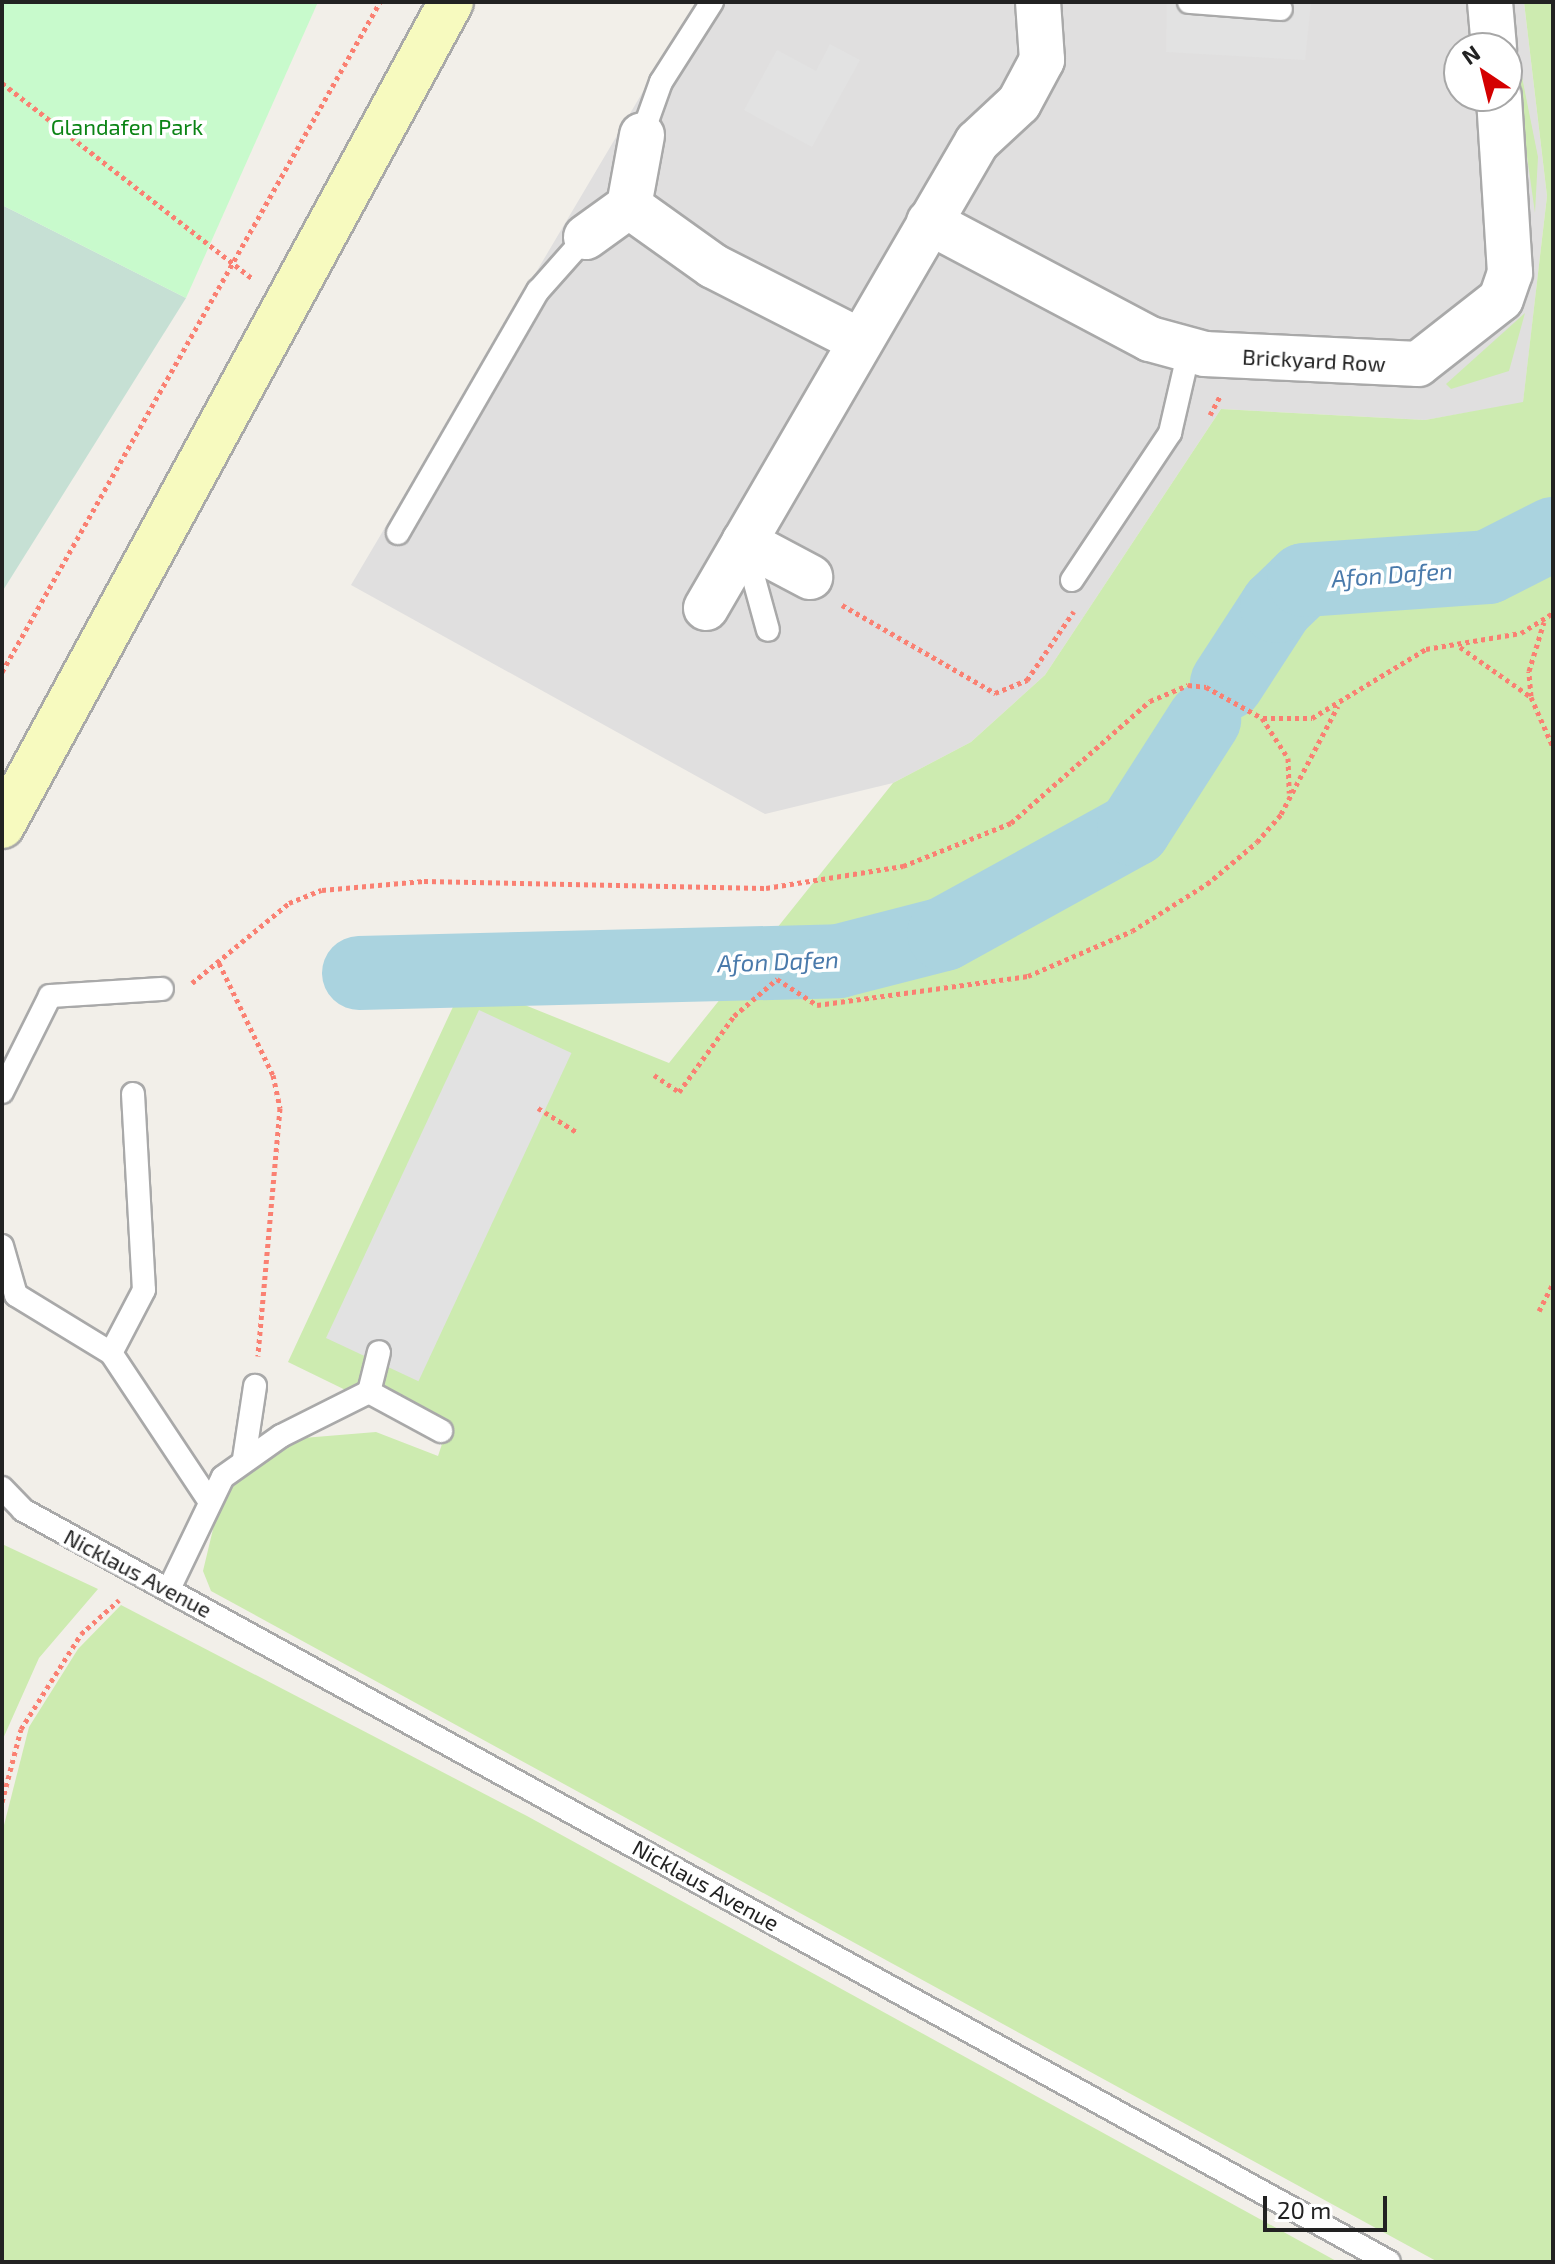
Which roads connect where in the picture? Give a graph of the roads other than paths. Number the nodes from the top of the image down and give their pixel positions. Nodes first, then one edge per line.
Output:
1 (451, 2) edge
2 (712, 2) edge
3 (1038, 2) edge
4 (1189, 2) edge
5 (1490, 2) edge
6 (1281, 9) dead end
7 (1493, 32) edge
8 (1500, 112) edge
9 (642, 135) joint
10 (629, 206) junction
11 (929, 222) junction
12 (586, 237) joint
13 (860, 341) junction
14 (1189, 351) junction
15 (398, 533) dead end
16 (744, 542) junction
17 (810, 577) dead end
18 (1072, 580) dead end
19 (706, 608) dead end
20 (768, 630) dead end
21 (2, 826) edge
22 (162, 989) road end
23 (2, 1092) edge
24 (133, 1094) dead end
25 (2, 1246) edge
26 (379, 1352) dead end
27 (111, 1353) junction
28 (255, 1386) road end
29 (369, 1392) junction
30 (441, 1431) dead end
31 (244, 1459) junction
32 (2, 1488) edge
33 (208, 1499) junction
34 (12, 1509) edge
35 (169, 1589) junction
36 (1389, 2262) edge

1 - 21 main road
2 - 9 lane
3 - 11 street
4 - 6 lane
5 - 7 street
8 - 14 street, Brickyard Row
9 - 10 street
10 - 12 street
10 - 13 street
11 - 13 street
11 - 14 street, Brickyard Row
12 - 15 lane
13 - 16 street
14 - 18 lane
16 - 17 street
16 - 19 street
16 - 20 lane
22 - 23 lane
24 - 27 lane
25 - 27 lane
26 - 29 lane
27 - 33 lane
28 - 31 lane
29 - 30 lane
29 - 31 lane
31 - 33 lane
32 - 34 lane, Nicklaus Avenue
33 - 35 lane
34 - 35 lane, Nicklaus Avenue
35 - 36 lane, Nicklaus Avenue

